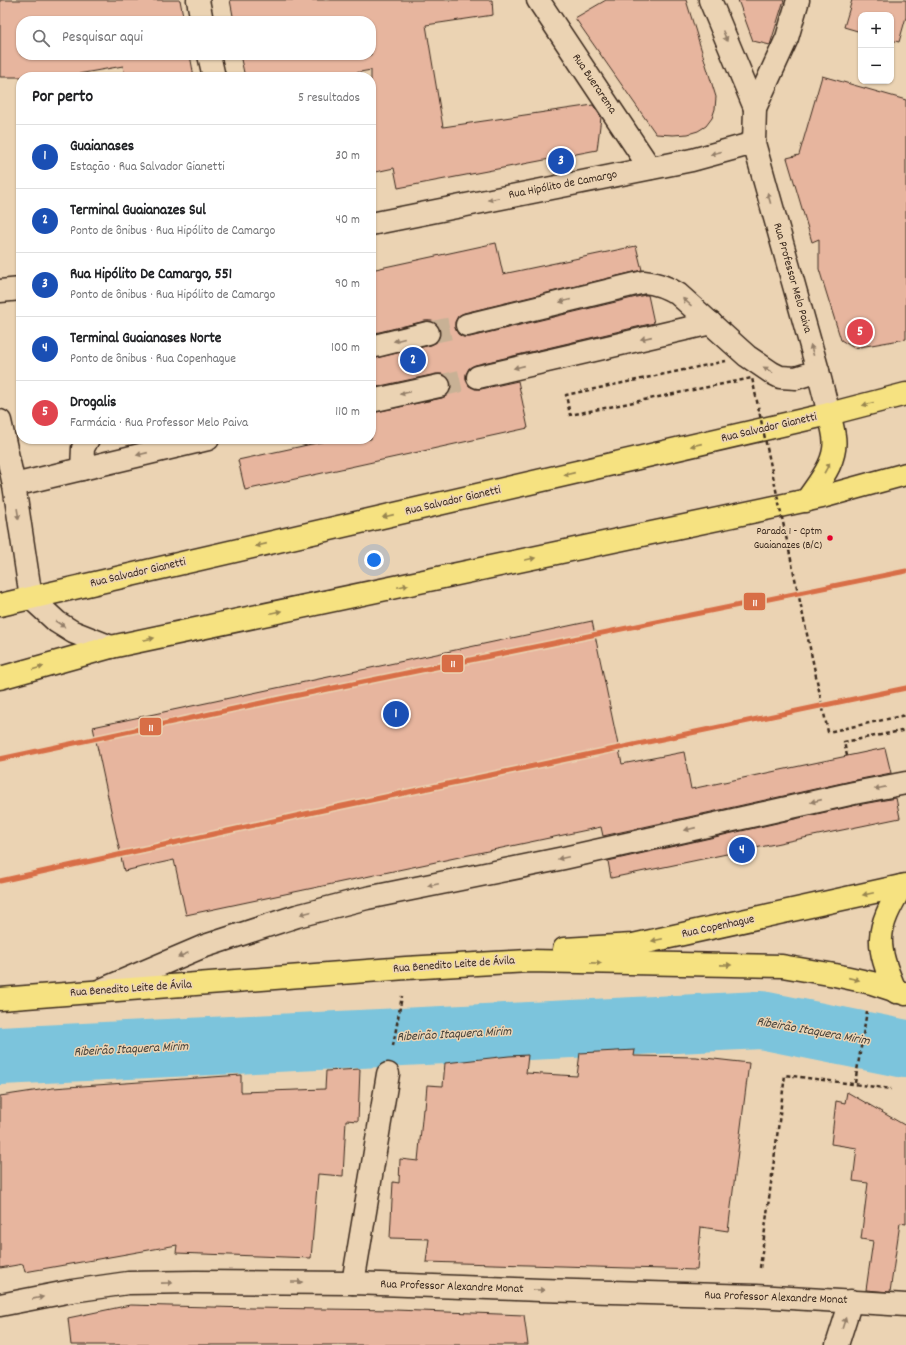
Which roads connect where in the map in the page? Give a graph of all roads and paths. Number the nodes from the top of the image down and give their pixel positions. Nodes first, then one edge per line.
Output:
1 (198, 0) edge
2 (538, 0) edge
3 (710, 0) edge
4 (798, 0) edge
5 (201, 16) edge
6 (210, 60) edge
7 (213, 72) edge
8 (755, 108) junction
9 (754, 142) junction
10 (650, 168) junction
11 (376, 223) edge
12 (16, 289) edge
13 (0, 291) edge
14 (711, 323) junction
15 (466, 325) tunnel mouth
16 (428, 333) tunnel mouth
17 (376, 346) edge
18 (726, 361) dead end
19 (818, 371) junction
20 (478, 377) tunnel mouth
21 (439, 386) tunnel mouth
22 (906, 394) edge
23 (376, 400) edge
24 (829, 414) junction
25 (0, 421) edge
26 (85, 444) edge
27 (187, 444) edge
28 (82, 469) junction
29 (906, 474) edge
30 (14, 485) junction
31 (806, 501) junction
32 (31, 598) junction
33 (0, 605) edge
34 (111, 647) junction
35 (0, 678) edge
36 (906, 715) edge
37 (906, 730) edge
38 (847, 756) dead end
39 (906, 783) edge
40 (904, 886) edge
41 (529, 961) junction
42 (97, 992) junction
43 (901, 993) edge
44 (0, 999) edge
45 (401, 1006) dead end
46 (867, 1010) dead end
47 (388, 1074) joint
48 (855, 1083) junction
49 (891, 1088) dead end
50 (353, 1283) junction
51 (756, 1296) junction
52 (851, 1301) junction
53 (906, 1304) edge
54 (0, 1305) edge
55 (837, 1345) edge

1 - 5 street
2 - 10 street, Rua Buerarema
3 -> 8 street
4 - 8 street
6 - 7 street
8 - 9 street, Rua Professor Melo Paiva
9 -> 10 street, Rua Hipólito de Camargo
19 -> 9 street, Rua Professor Melo Paiva
10 -> 11 street, Rua Hipólito de Camargo
12 - 13 street
14 -> 15 street
19 -> 14 street
14 -> 20 street
16 -> 17 street
18 - 36 path, bridge
19 - 24 street, Rua Professor Melo Paiva
21 -> 23 street
22 -> 24 main road, Rua Salvador Gianetti
31 -> 24 main road
24 -> 32 main road, Rua Salvador Gianetti
25 - 30 street
26 - 28 street
27 -> 28 street
28 - 30 street
29 - 31 main road
30 -> 32 street
34 -> 31 main road
32 - 33 main road, Rua Salvador Gianetti
32 -> 34 street
35 -> 34 main road
37 - 38 path
39 -> 42 street
40 -> 41 main road, Rua Copenhague
40 - 43 main road
41 - 42 main road, Rua Benedito Leite de Ávila
41 -> 43 main road, Rua Benedito Leite de Ávila
42 - 44 main road, Rua Benedito Leite de Ávila
45 - 47 path
46 - 48 path
47 - 50 street
48 - 49 path
48 - 51 path
50 -> 51 street, Rua Professor Alexandre Monat
54 -> 50 street, Rua Professor Alexandre Monat
51 - 52 street, Rua Professor Alexandre Monat
52 - 53 street, Rua Professor Alexandre Monat
55 -> 52 street

